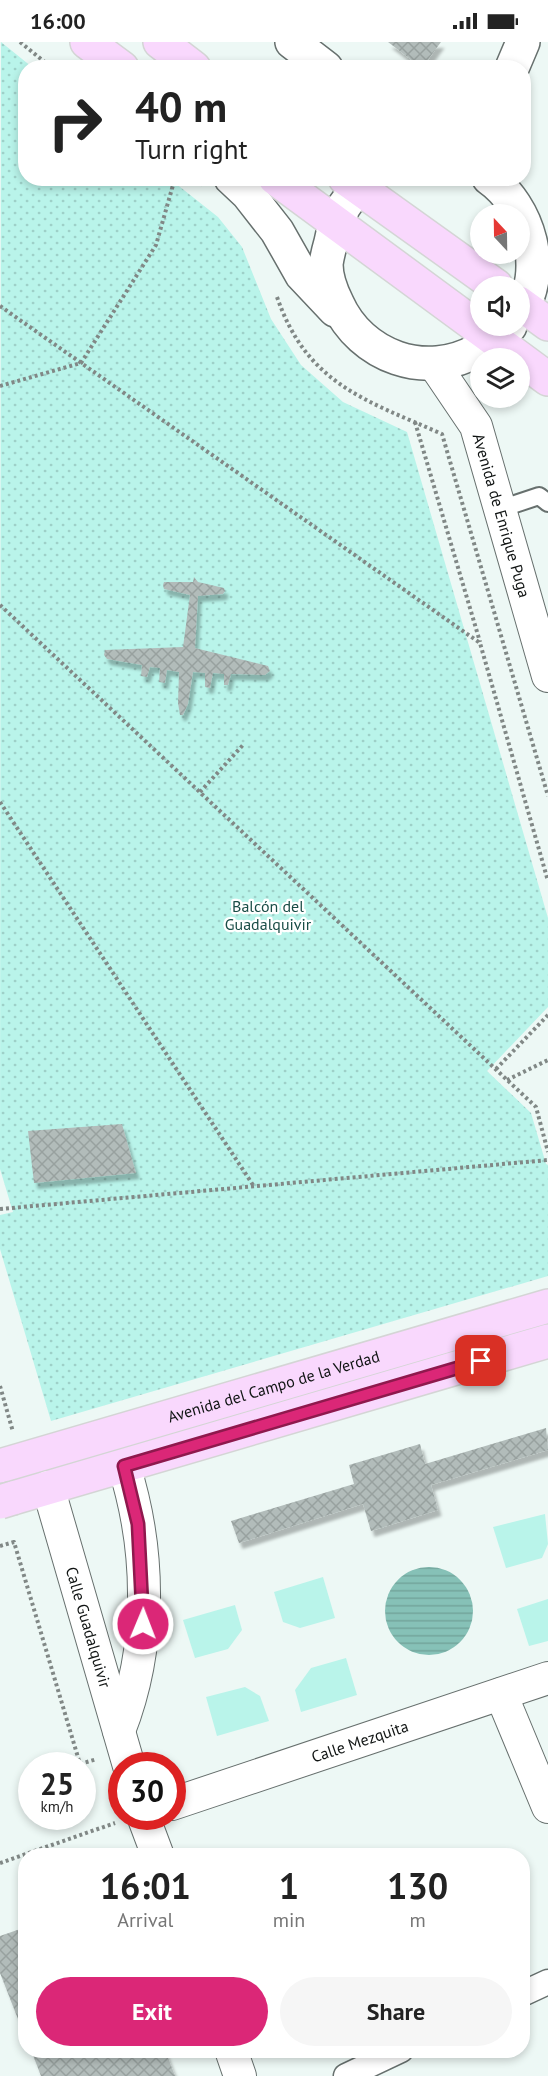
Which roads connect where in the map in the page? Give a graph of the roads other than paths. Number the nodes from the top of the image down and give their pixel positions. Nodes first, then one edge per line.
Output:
1 (78, 42) edge
2 (87, 42) edge
3 (160, 42) edge
4 (292, 42) edge
5 (523, 42) edge
6 (91, 60) edge
7 (111, 60) edge
8 (184, 60) edge
9 (316, 60) edge
10 (515, 60) edge
11 (240, 186) edge
12 (286, 186) edge
13 (356, 186) edge
14 (363, 186) edge
15 (497, 186) edge
16 (515, 204) edge
17 (530, 215) edge
18 (335, 222) junction
19 (548, 228) edge
20 (530, 236) edge
21 (483, 276) edge
22 (530, 280) edge
23 (470, 293) edge
24 (344, 319) junction
25 (495, 336) edge
26 (527, 336) edge
27 (434, 364) junction
28 (548, 379) edge
29 (548, 503) edge
30 (500, 509) junction
31 (548, 676) edge
32 (548, 1306) edge
33 (548, 1341) edge
34 (7, 1458) edge
35 (124, 1466) junction
36 (48, 1487) junction
37 (7, 1500) edge
38 (548, 1678) edge
39 (501, 1694) junction
40 (119, 1731) junction
41 (125, 1752) edge
42 (186, 1799) edge
43 (548, 1807) edge
44 (142, 1830) edge
45 (153, 1848) edge
46 (548, 1982) edge
47 (530, 1990) edge
48 (234, 2058) edge
49 (384, 2058) edge
50 (240, 2076) edge
51 (346, 2076) edge

1 - 6 street
2 - 7 main road
3 - 8 main road
4 - 9 street
5 - 10 street
11 - 24 street
12 - 18 main road
13 - 18 street
14 - 21 main road
15 - 16 street
17 - 19 street
18 - 23 main road
18 - 24 street
20 - 22 street
24 - 27 street
25 - 27 street
26 - 28 main road
27 - 30 street, Avenida de Enrique Puga
29 - 30 lane
30 - 31 street, Avenida de Enrique Puga
32 - 34 main road, Avenida del Campo de la Verdad
33 - 35 main road, Avenida del Campo de la Verdad
35 - 36 main road, Avenida del Campo de la Verdad
35 - 40 street
36 - 37 main road, Avenida del Campo de la Verdad
36 - 40 street, Calle Guadalquivir
38 - 39 street, Calle Mezquita
39 - 42 street, Calle Mezquita
39 - 43 street
40 - 41 street, Calle Guadalquivir
44 - 45 street
46 - 47 street
48 - 50 street
49 - 51 street

